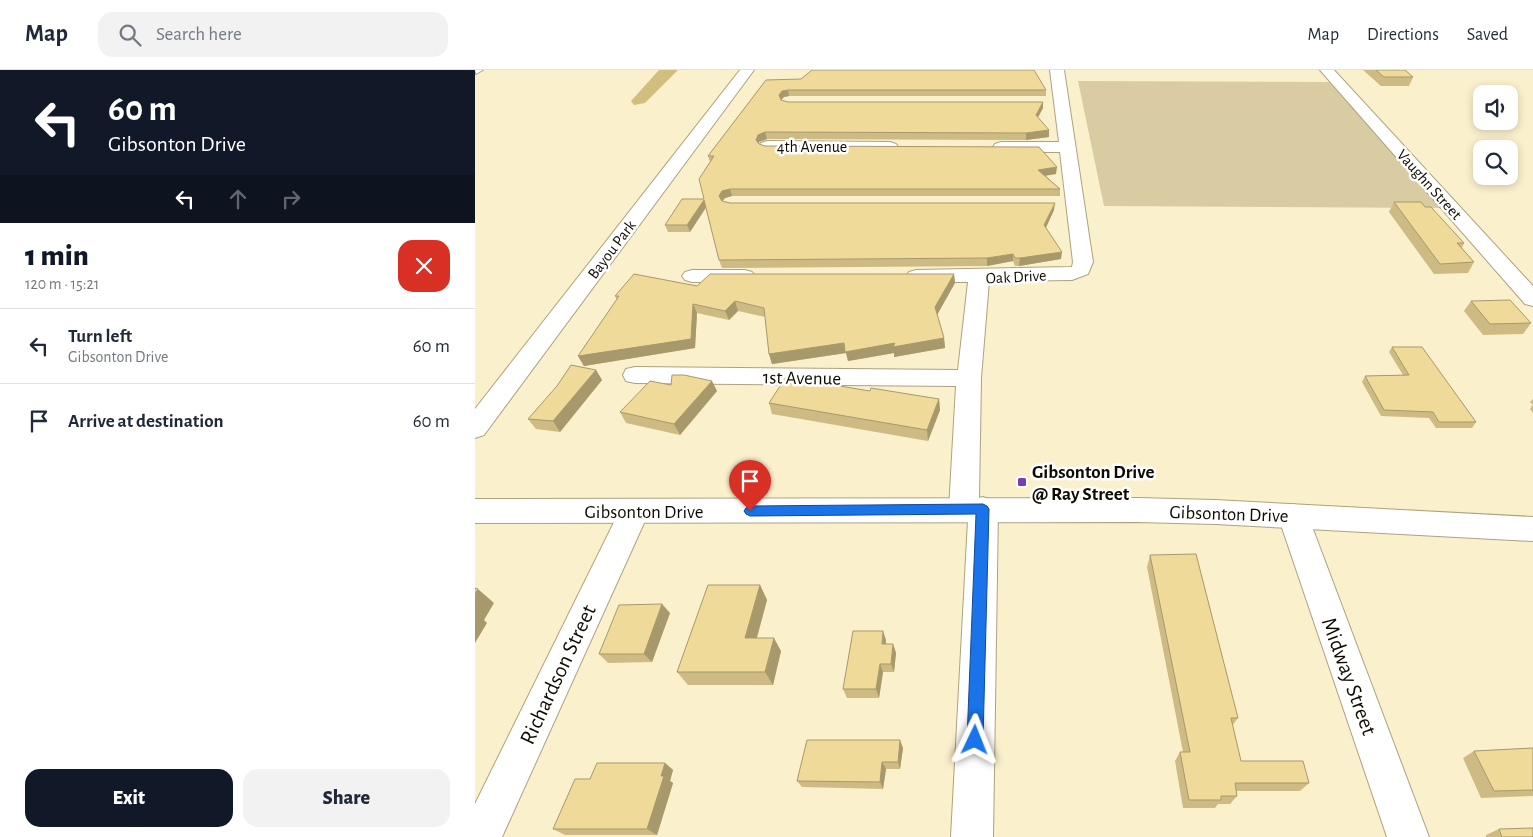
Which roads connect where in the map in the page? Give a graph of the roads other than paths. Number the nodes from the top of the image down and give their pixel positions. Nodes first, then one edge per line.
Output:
1 (747, 70) edge
2 (1057, 70) edge
3 (1327, 70) edge
4 (1043, 102) edge
5 (1062, 102) junction
6 (767, 146) edge
7 (907, 147) edge
8 (987, 147) edge
9 (1067, 147) junction
10 (1057, 203) edge
11 (1077, 203) junction
12 (692, 276) dead end
13 (761, 276) edge
14 (900, 276) edge
15 (979, 276) junction
16 (1533, 299) edge
17 (635, 375) dead end
18 (969, 378) junction
19 (475, 428) edge
20 (973, 509) junction
21 (475, 511) edge
22 (634, 512) junction
23 (1293, 516) junction
24 (1533, 529) edge
25 (481, 837) edge
26 (972, 837) edge
27 (1408, 837) edge

1 - 19 street, Bayou Park
2 - 5 street, Oak Drive
3 - 16 street, Vaughn Street
4 - 5 street
5 - 9 street, Oak Drive
6 - 7 street, 4th Avenue
8 - 9 street
9 - 11 street, Oak Drive
10 - 11 street
11 - 15 street, Oak Drive
12 - 13 street
14 - 15 street
15 - 18 street, Oak Drive
17 - 18 street, 1st Avenue
18 - 20 street, Oak Drive
20 - 22 street, Gibsonton Drive
20 - 23 street, Gibsonton Drive
20 - 26 street, Oak Drive
21 - 22 street, Gibsonton Drive
22 - 25 street, Richardson Street
23 - 24 street, Gibsonton Drive
23 - 27 street, Midway Street

